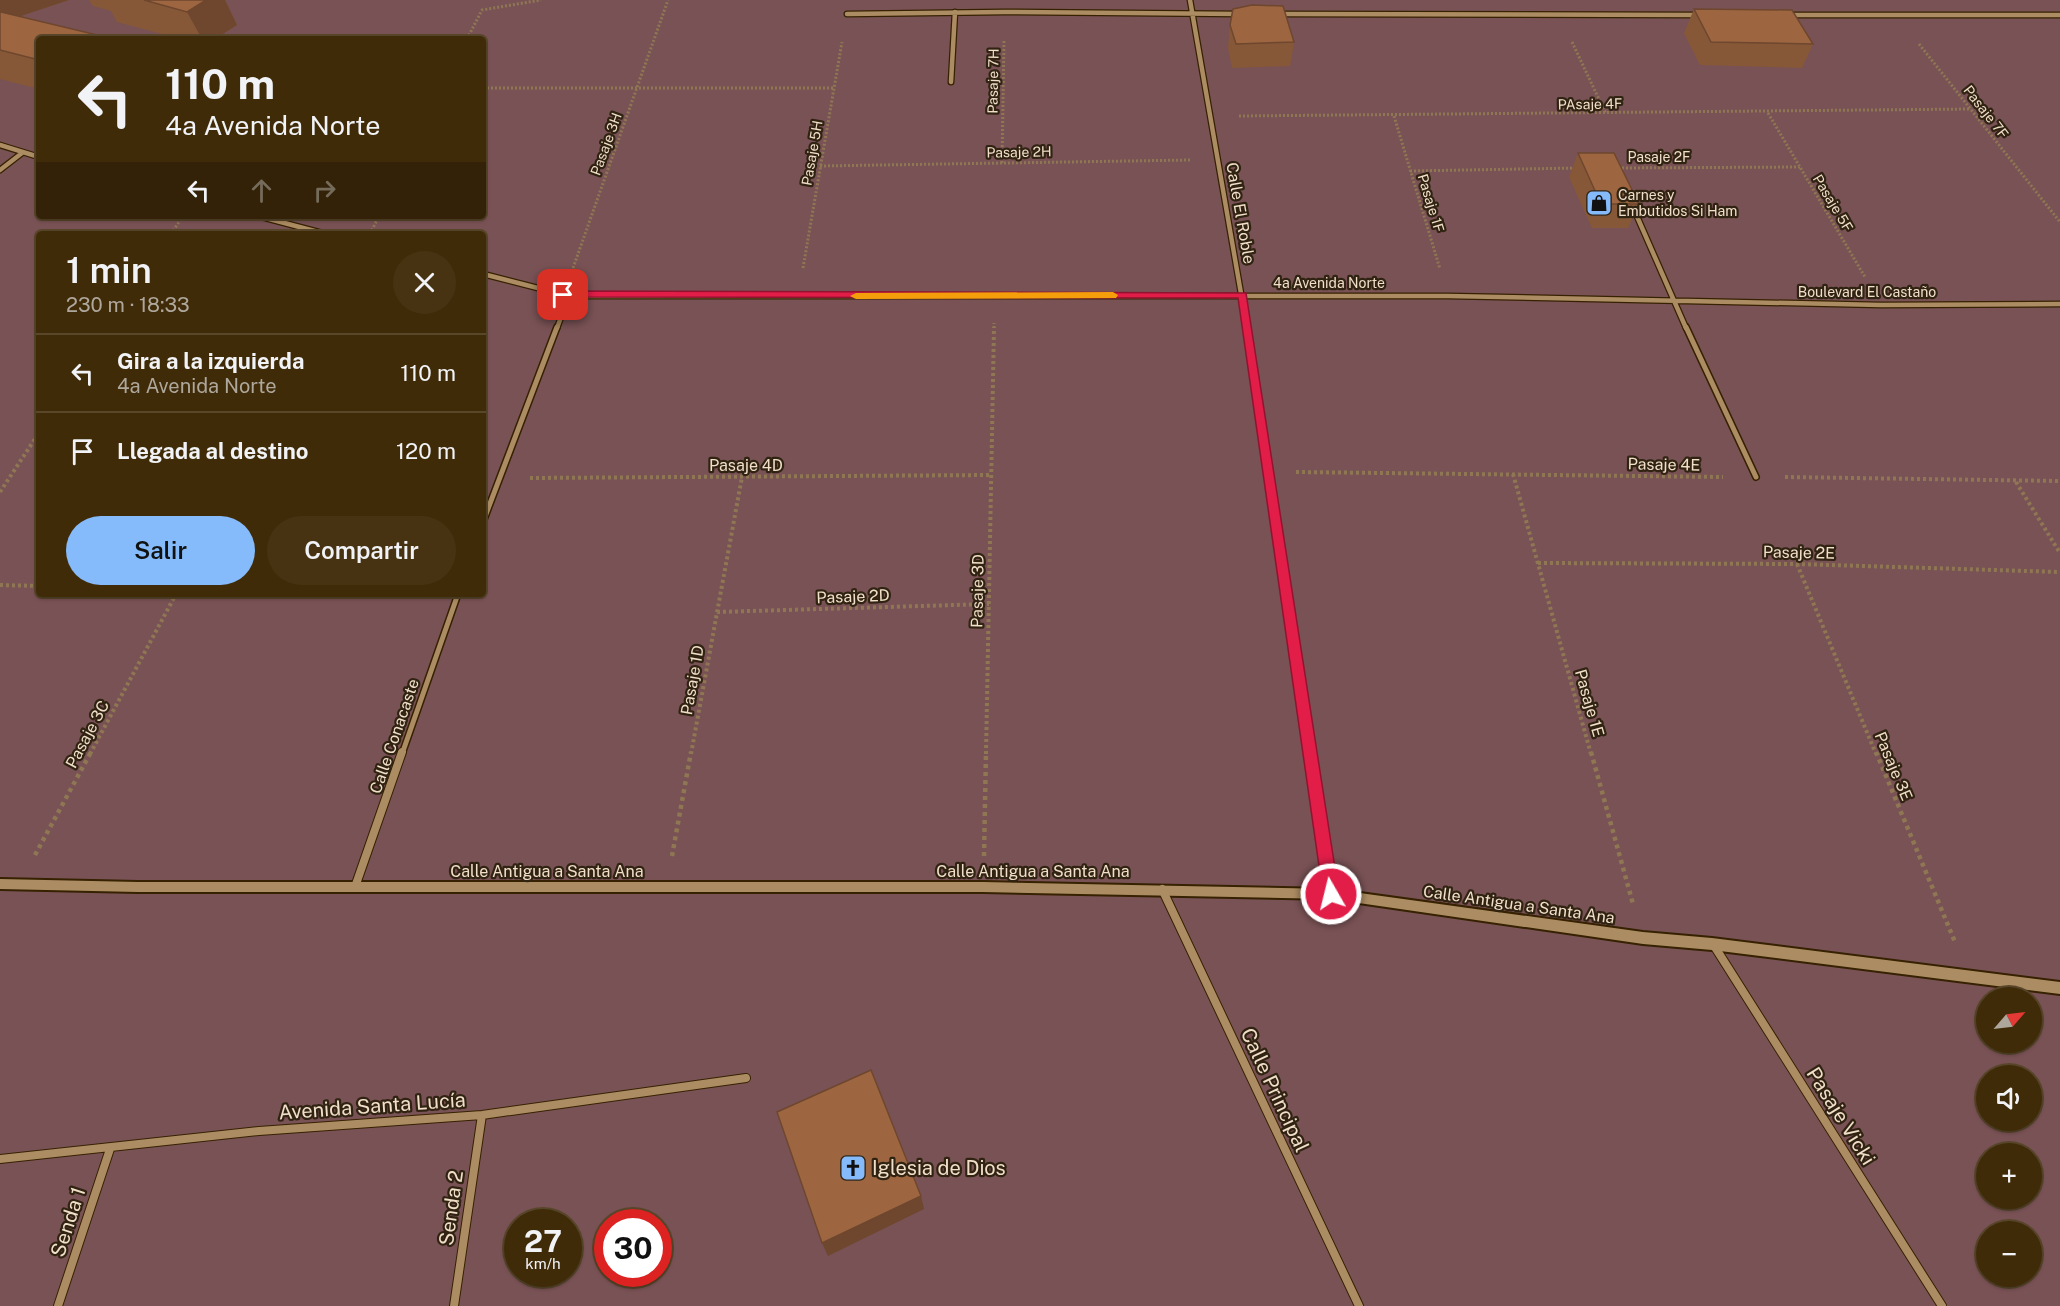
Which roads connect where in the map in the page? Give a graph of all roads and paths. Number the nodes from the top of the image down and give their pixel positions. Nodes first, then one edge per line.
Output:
1 (541, 0) edge
2 (668, 0) edge
3 (1190, 0) edge
4 (955, 12) junction
5 (1004, 12) junction
6 (847, 14) joint
7 (1192, 14) junction
8 (1251, 14) edge
9 (1275, 14) edge
10 (1559, 15) junction
11 (1710, 15) edge
12 (1780, 15) edge
13 (1896, 15) junction
14 (2060, 15) edge
15 (469, 36) edge
16 (951, 82) dead end
17 (486, 88) edge
18 (636, 88) junction
19 (834, 88) junction
20 (1971, 109) junction
21 (1768, 112) junction
22 (1606, 114) junction
23 (1210, 116) junction
24 (1394, 116) junction
25 (0, 146) edge
26 (22, 153) junction
27 (36, 156) edge
28 (1218, 160) junction
29 (1002, 163) junction
30 (820, 166) junction
31 (1800, 167) junction
32 (1582, 168) edge
33 (1616, 168) joint
34 (0, 170) edge
35 (1410, 171) junction
36 (269, 219) edge
37 (2060, 222) edge
38 (315, 231) edge
39 (486, 275) edge
40 (566, 295) junction
41 (1242, 295) junction
42 (799, 296) junction
43 (995, 296) junction
44 (1448, 296) junction
45 (1674, 302) junction
46 (2060, 304) edge
47 (1881, 305) junction
48 (36, 438) edge
49 (1267, 471) junction
50 (1513, 474) junction
51 (992, 475) junction
52 (742, 477) junction
53 (1756, 477) junction
54 (500, 478) junction
55 (2016, 481) junction
56 (2060, 481) edge
57 (0, 492) edge
58 (486, 507) edge
59 (2060, 554) edge
60 (1538, 562) junction
61 (1797, 564) junction
62 (2060, 572) edge
63 (0, 585) edge
64 (36, 586) edge
65 (174, 597) edge
66 (457, 597) edge
67 (989, 604) junction
68 (717, 612) junction
69 (0, 884) edge
70 (19, 885) junction
71 (355, 887) junction
72 (666, 887) junction
73 (983, 887) junction
74 (1161, 889) junction
75 (1331, 894) junction
76 (1643, 938) junction
77 (1712, 944) junction
78 (1970, 976) junction
79 (2060, 988) edge
80 (746, 1078) dead end
81 (482, 1114) junction
82 (110, 1149) junction
83 (0, 1159) edge
84 (58, 1306) edge
85 (454, 1306) edge
86 (1359, 1306) edge
87 (1942, 1306) edge

1 - 15 path
2 - 18 path, Pasaje 3H
3 - 7 street, Calle El Roble
4 - 5 street
4 - 6 street
4 - 16 street
5 - 7 street
5 - 29 path, Pasaje 7H
6 - 19 path, Pasaje 5H
7 - 8 street
7 - 23 street, Calle El Roble
9 - 10 street
10 - 11 street
10 - 22 path
12 - 13 street
13 - 14 street
13 - 20 path, Pasaje 7F
17 - 18 path
18 - 19 path
18 - 40 path, Pasaje 3H
19 - 30 path, Pasaje 5H
20 - 21 path, PAsaje 4F
20 - 37 path, Pasaje 7F
21 - 22 path, PAsaje 4F
21 - 31 path, Pasaje 5F
22 - 24 path, PAsaje 4F
23 - 24 path, PAsaje 4F
23 - 28 street, Calle El Roble
24 - 35 path, Pasaje 1F
25 - 26 street
26 - 27 street
26 - 34 street
28 - 29 path, Pasaje 2H
28 - 41 street, Calle El Roble
29 - 30 path, Pasaje 2H
30 - 42 path, Pasaje 5H
31 - 33 path, Pasaje 2F
31 - 47 path, Pasaje 5F
32 - 35 path
33 - 45 street
35 - 44 path, Pasaje 1F
36 - 38 street
39 - 40 street, 4a Avenida Norte
40 - 42 street, 4a Avenida Norte
40 - 54 street
41 - 43 street, 4a Avenida Norte
41 - 44 street, 4a Avenida Norte
41 - 49 street, Calle El Roble
42 - 43 street, 4a Avenida Norte
43 - 51 path, Pasaje 3D
44 - 45 street, 4a Avenida Norte
45 - 47 street, Boulevard El Castaño
45 - 53 street
46 - 47 street, Boulevard El Castaño
48 - 57 path
49 - 50 path, Pasaje 4E
49 - 75 street, Calle El Roble
50 - 53 path, Pasaje 4E
50 - 60 path, Pasaje 1E
51 - 52 path, Pasaje 4D
51 - 67 path, Pasaje 3D
52 - 54 path, Pasaje 4D
52 - 68 path, Pasaje 1D
53 - 55 path, Pasaje 4E
54 - 58 street
55 - 56 path, Pasaje 4E
55 - 59 path
60 - 61 path, Pasaje 2E
60 - 76 path, Pasaje 1E
61 - 62 path, Pasaje 2E
61 - 78 path, Pasaje 3E
63 - 64 path
65 - 70 path, Pasaje 3C
66 - 71 street, Calle Conacaste
67 - 68 path, Pasaje 2D
67 - 73 path, Pasaje 3D
68 - 72 path, Pasaje 1D
69 - 70 street, Calle Antigua a Santa Ana
70 - 71 street, Calle Antigua a Santa Ana
71 - 72 street, Calle Antigua a Santa Ana
72 - 73 street, Calle Antigua a Santa Ana
73 - 74 street, Calle Antigua a Santa Ana
74 - 75 street, Calle Antigua a Santa Ana
74 - 86 street, Calle Principal
75 - 76 street, Calle Antigua a Santa Ana
76 - 77 street, Calle Antigua a Santa Ana
77 - 78 street, Calle Antigua a Santa Ana
77 - 87 street, Pasaje Vicki
78 - 79 street, Calle Antigua a Santa Ana
80 - 81 street, Avenida Santa Lucía
81 - 82 street, Avenida Santa Lucía
81 - 85 street, Senda 2
82 - 83 street, Avenida Santa Lucía
82 - 84 street, Senda 1

